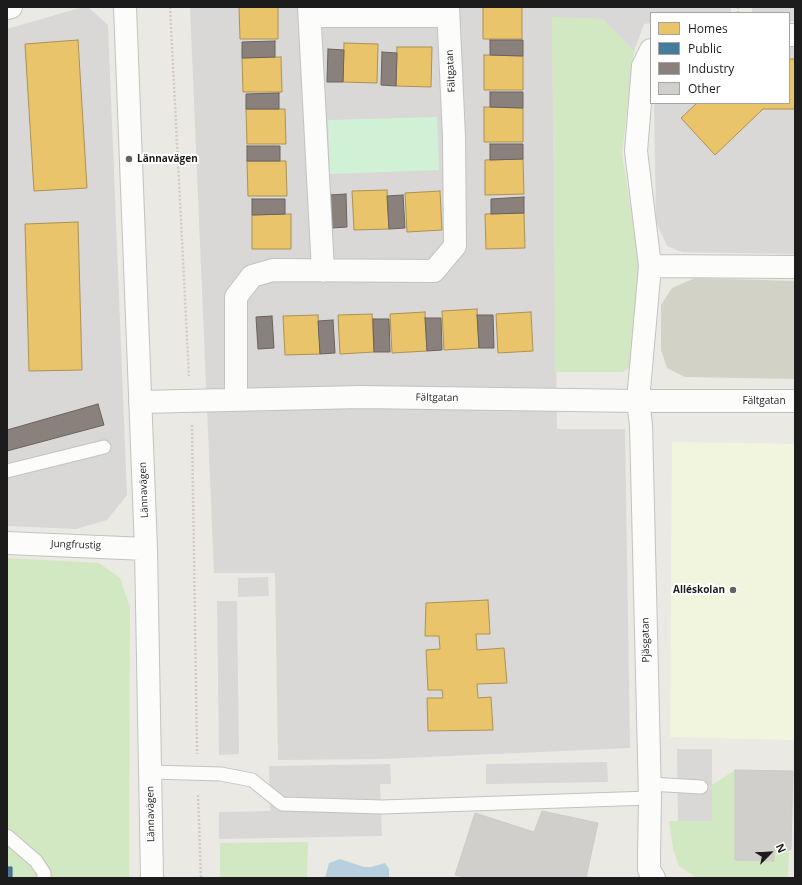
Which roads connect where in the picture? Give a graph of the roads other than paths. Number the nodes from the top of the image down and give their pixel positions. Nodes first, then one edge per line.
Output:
1 (11, 7) edge
2 (125, 7) edge
3 (7, 8) edge
4 (309, 12) edge
5 (448, 12) edge
6 (650, 52) edge
7 (650, 266) junction
8 (795, 267) edge
9 (323, 271) junction
10 (236, 399) junction
11 (638, 401) junction
12 (795, 401) edge
13 (140, 402) junction
14 (104, 447) dead end
15 (7, 471) edge
16 (7, 543) edge
17 (146, 549) junction
18 (150, 772) junction
19 (701, 787) dead end
20 (649, 791) junction
21 (7, 836) edge
22 (44, 878) edge
23 (152, 878) edge
24 (654, 878) edge

1 - 3 street
2 - 13 street, Lännavägen
4 - 5 street, Fältgatan
4 - 9 street, Fältgatan
5 - 9 street, Fältgatan
6 - 7 street
7 - 8 street
7 - 11 street
9 - 10 street, Fältgatan
10 - 11 street, Fältgatan
10 - 13 street, Fältgatan
11 - 12 street, Fältgatan
11 - 20 street, Pjäsgatan
13 - 17 street, Lännavägen
14 - 15 lane
16 - 17 street, Jungfrustig
17 - 18 street, Lännavägen
18 - 20 lane
18 - 23 street, Lännavägen
19 - 20 lane
20 - 24 street, Pjäsgatan
21 - 22 lane

